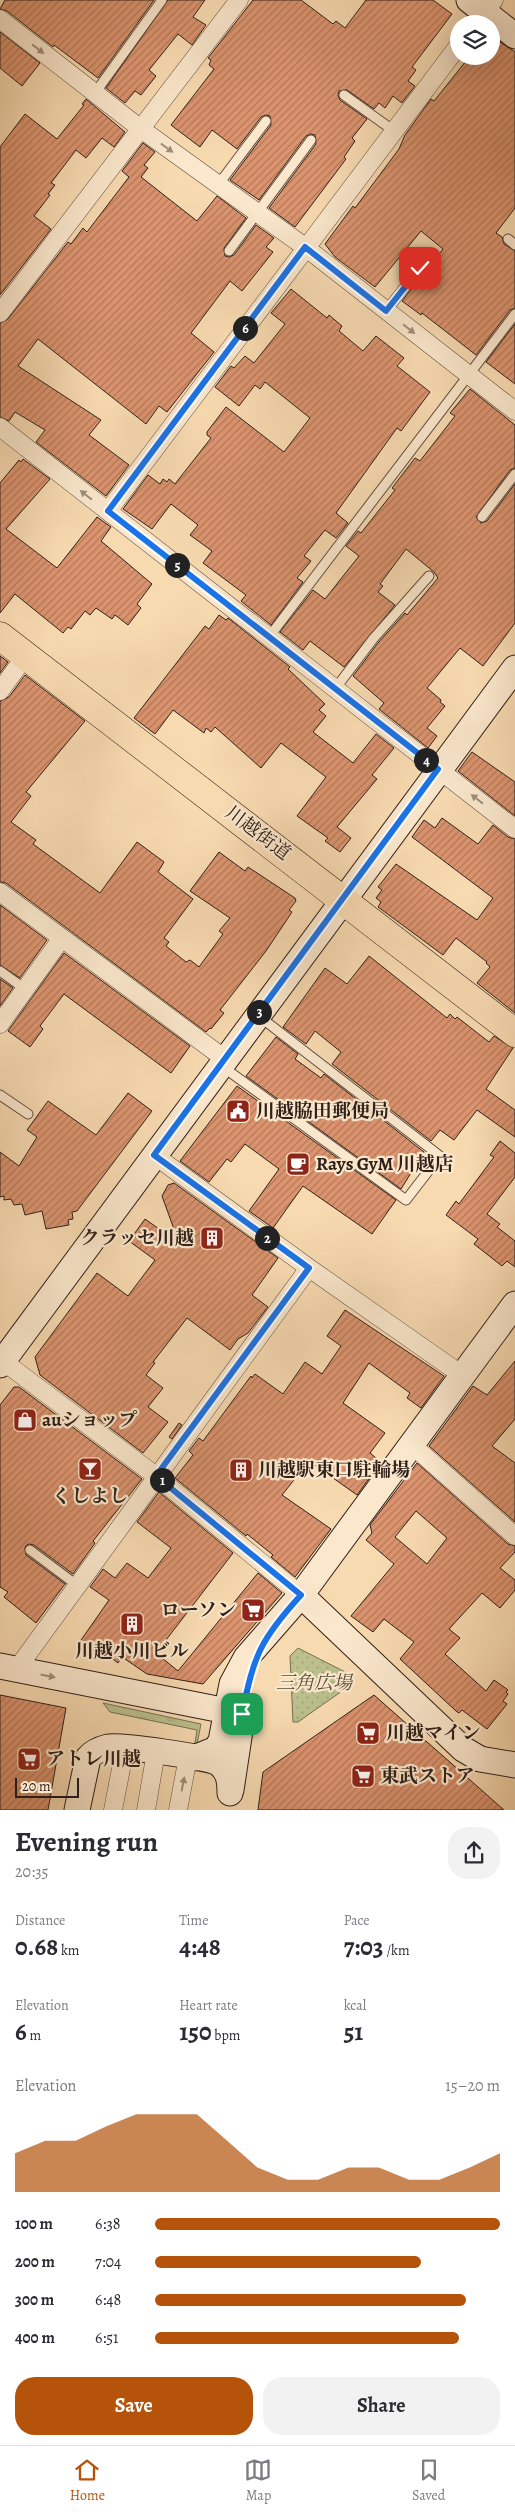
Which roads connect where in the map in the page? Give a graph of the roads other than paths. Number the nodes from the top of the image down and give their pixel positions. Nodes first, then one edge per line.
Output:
1 (162, 0) edge
2 (239, 0) edge
3 (480, 9) edge
4 (0, 19) edge
5 (515, 36) edge
6 (450, 57) edge
7 (95, 93) junction
8 (344, 95) dead end
9 (266, 121) dead end
10 (141, 129) junction
11 (394, 131) junction
12 (311, 140) dead end
13 (218, 185) junction
14 (257, 212) junction
15 (305, 247) junction
16 (229, 251) dead end
17 (420, 268) dead end
18 (386, 311) junction
19 (0, 314) edge
20 (515, 314) edge
21 (468, 376) junction
22 (515, 411) edge
23 (0, 428) edge
24 (515, 474) edge
25 (108, 511) junction
26 (482, 517) dead end
27 (429, 576) dead end
28 (0, 636) edge
29 (268, 637) junction
30 (26, 655) junction
31 (515, 668) edge
32 (335, 689) junction
33 (0, 691) edge
34 (438, 769) junction
35 (515, 829) edge
36 (0, 892) edge
37 (343, 898) junction
38 (62, 938) junction
39 (0, 971) edge
40 (25, 989) junction
41 (257, 1015) junction
42 (0, 1024) edge
43 (515, 1033) edge
44 (223, 1062) junction
45 (0, 1095) edge
46 (28, 1114) dead end
47 (154, 1155) junction
48 (309, 1268) junction
49 (515, 1304) edge
50 (1, 1362) edge
51 (462, 1375) junction
52 (411, 1444) junction
53 (156, 1476) junction
54 (515, 1536) edge
55 (30, 1550) dead end
56 (78, 1586) junction
57 (301, 1595) junction
58 (8, 1668) edge
59 (235, 1712) junction
60 (125, 1748) junction
61 (156, 1752) junction
62 (191, 1758) junction
63 (515, 1765) edge
64 (229, 1802) edge
65 (77, 1810) edge
66 (114, 1810) edge
67 (146, 1810) edge
68 (178, 1810) edge

1 - 7 lane
2 - 10 street
3 - 5 street
4 -> 7 street
6 - 11 street
7 - 10 street
8 - 11 lane
9 - 13 lane
10 -> 13 street
10 - 19 street
11 - 15 street
12 - 14 lane
13 - 14 street
14 - 15 street
14 - 16 lane
15 - 18 street
15 - 25 street
17 - 18 lane
18 -> 21 street
20 - 21 lane
21 - 22 street
21 - 29 lane
25 -> 23 street
24 - 26 lane
25 - 29 street
27 - 32 lane
28 - 30 main road, 川越街道
29 - 32 street
30 - 33 street
30 - 37 main road, 川越街道
31 - 34 street
32 - 34 street
35 -> 34 street
34 - 37 street
36 - 38 street
37 - 41 street
37 - 43 main road, 川越街道
38 - 40 street
38 - 44 street
39 - 40 lane
40 - 42 street
41 - 44 street
41 - 44 lane
44 - 47 street
45 - 46 lane
47 - 48 street
47 - 50 street
48 - 51 street
48 - 53 street
49 - 51 street
50 - 53 street
51 - 52 street
52 - 54 street
52 - 57 street
53 - 56 street
53 - 57 street
55 - 56 lane
56 - 58 street
57 - 59 street
57 - 63 street
58 -> 59 street
59 - 62 street
59 - 64 street
60 - 61 street
60 - 65 street
60 - 66 street
61 - 62 street
61 - 67 street
62 - 64 street
68 -> 62 street

